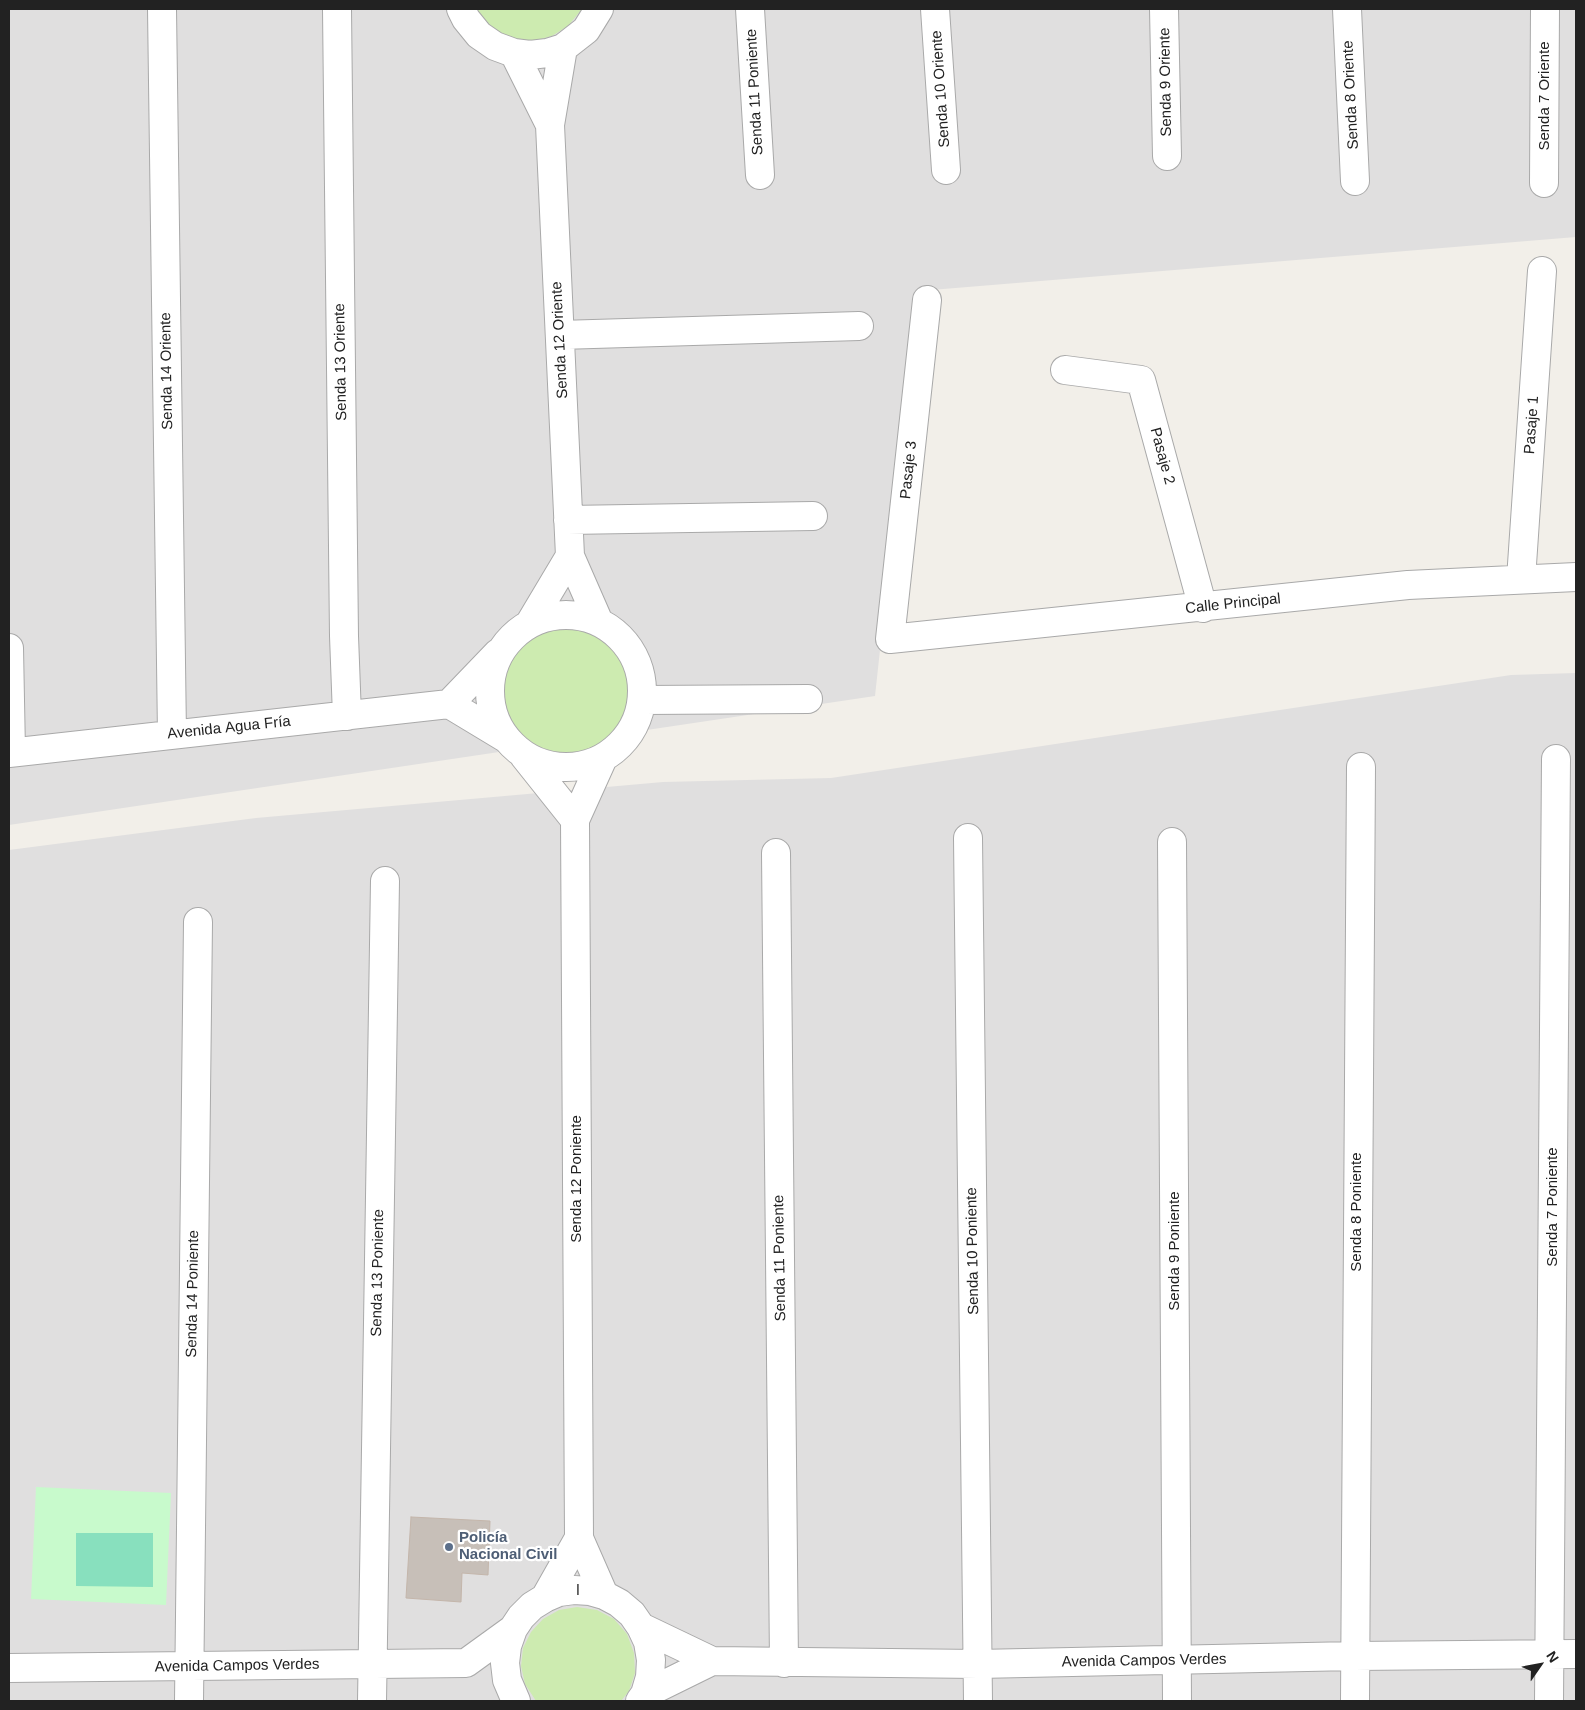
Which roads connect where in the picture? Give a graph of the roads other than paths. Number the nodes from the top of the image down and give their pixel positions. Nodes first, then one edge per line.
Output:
1 (162, 9) edge
2 (337, 9) edge
3 (440, 9) edge
4 (599, 9) edge
5 (750, 9) edge
6 (935, 9) edge
7 (1164, 9) edge
8 (1347, 9) edge
9 (1545, 9) edge
10 (463, 14) edge
11 (563, 48) junction
12 (514, 53) junction
13 (550, 125) junction
14 (1167, 156) dead end
15 (946, 170) dead end
16 (760, 175) dead end
17 (1355, 181) dead end
18 (1544, 183) dead end
19 (1542, 271) dead end
20 (927, 300) dead end
21 (859, 326) dead end
22 (560, 336) junction
23 (1065, 370) dead end
24 (813, 516) dead end
25 (568, 520) junction
26 (570, 556) junction
27 (1576, 576) edge
28 (1521, 579) junction
29 (1203, 608) junction
30 (598, 620) junction
31 (530, 623) junction
32 (890, 640) joint
33 (505, 645) junction
34 (9, 648) edge
35 (808, 699) dead end
36 (643, 700) junction
37 (449, 704) junction
38 (347, 716) junction
39 (172, 734) junction
40 (514, 745) junction
41 (10, 752) edge
42 (604, 758) junction
43 (1556, 760) dead end
44 (1361, 767) dead end
45 (575, 820) junction
46 (968, 838) dead end
47 (1172, 842) dead end
48 (776, 853) dead end
49 (385, 881) dead end
50 (198, 922) dead end
51 (579, 1538) junction
52 (604, 1596) junction
53 (545, 1598) junction
54 (641, 1627) junction
55 (513, 1629) junction
56 (1549, 1654) junction
57 (1576, 1654) edge
58 (1354, 1656) junction
59 (1177, 1660) junction
60 (712, 1661) junction
61 (466, 1663) junction
62 (784, 1663) junction
63 (978, 1664) junction
64 (372, 1665) junction
65 (189, 1667) junction
66 (9, 1668) edge
67 (643, 1697) edge
68 (514, 1699) edge
69 (189, 1701) edge
70 (372, 1701) edge
71 (978, 1701) edge
72 (1177, 1701) edge
73 (1354, 1701) edge
74 (1550, 1701) edge

1 - 39 street, Senda 14 Oriente
2 - 38 street, Senda 13 Oriente
3 - 10 street
4 - 11 street
5 - 16 street, Senda 11 Poniente
6 - 15 street, Senda 10 Oriente
7 - 14 street, Senda 9 Oriente
8 - 17 street, Senda 8 Oriente
9 - 18 street, Senda 7 Oriente
10 - 12 street
11 - 12 street
11 - 13 street, Senda 12 Oriente
12 - 13 street, Senda 12 Oriente
13 - 22 street, Senda 12 Oriente
19 - 28 street, Pasaje 1
20 - 32 street, Pasaje 3
21 - 22 street
22 - 25 street, Senda 12 Oriente
23 - 29 street, Pasaje 2
24 - 25 street
25 - 26 street, Senda 12 Oriente
26 - 30 street, Senda 12 Oriente
26 - 31 street
27 - 28 street, Calle Principal
28 - 29 street, Calle Principal
29 - 32 street, Calle Principal
30 - 31 street
30 - 36 street
31 - 33 street
33 - 37 street
33 - 40 street
34 - 41 street
35 - 36 street
36 - 42 street
37 - 38 street, Avenida Agua Fría
37 - 40 street
38 - 39 street, Avenida Agua Fría
39 - 41 street, Avenida Agua Fría
40 - 42 street
40 - 45 street
42 - 45 street, Senda 12 Poniente
43 - 56 street, Senda 7 Poniente
44 - 58 street, Senda 8 Poniente
45 - 51 street, Senda 12 Poniente
46 - 63 street, Senda 10 Poniente
47 - 59 street, Senda 9 Poniente
48 - 62 street, Senda 11 Poniente
49 - 64 street, Senda 13 Poniente
50 - 65 street, Senda 14 Poniente
51 - 52 street, Senda 12 Poniente
51 - 53 street, Senda 12 Poniente
52 - 53 street, l
52 - 54 street, l
53 - 55 street, l
54 - 60 street, Avenida Campos Verdes
54 - 67 street, l
55 - 61 street
55 - 68 street, l
56 - 57 street, Avenida Campos Verdes
56 - 58 street, Avenida Campos Verdes
56 - 74 street
58 - 59 street, Avenida Campos Verdes
58 - 73 street
59 - 63 street, Avenida Campos Verdes
59 - 72 street
60 - 62 street, Avenida Campos Verdes
60 - 67 street, Avenida Campos Verdes
61 - 64 street, Avenida Campos Verdes
61 - 68 street
62 - 63 street, Avenida Campos Verdes
63 - 71 street
64 - 65 street, Avenida Campos Verdes
64 - 70 street
65 - 66 street, Avenida Campos Verdes
65 - 69 street

